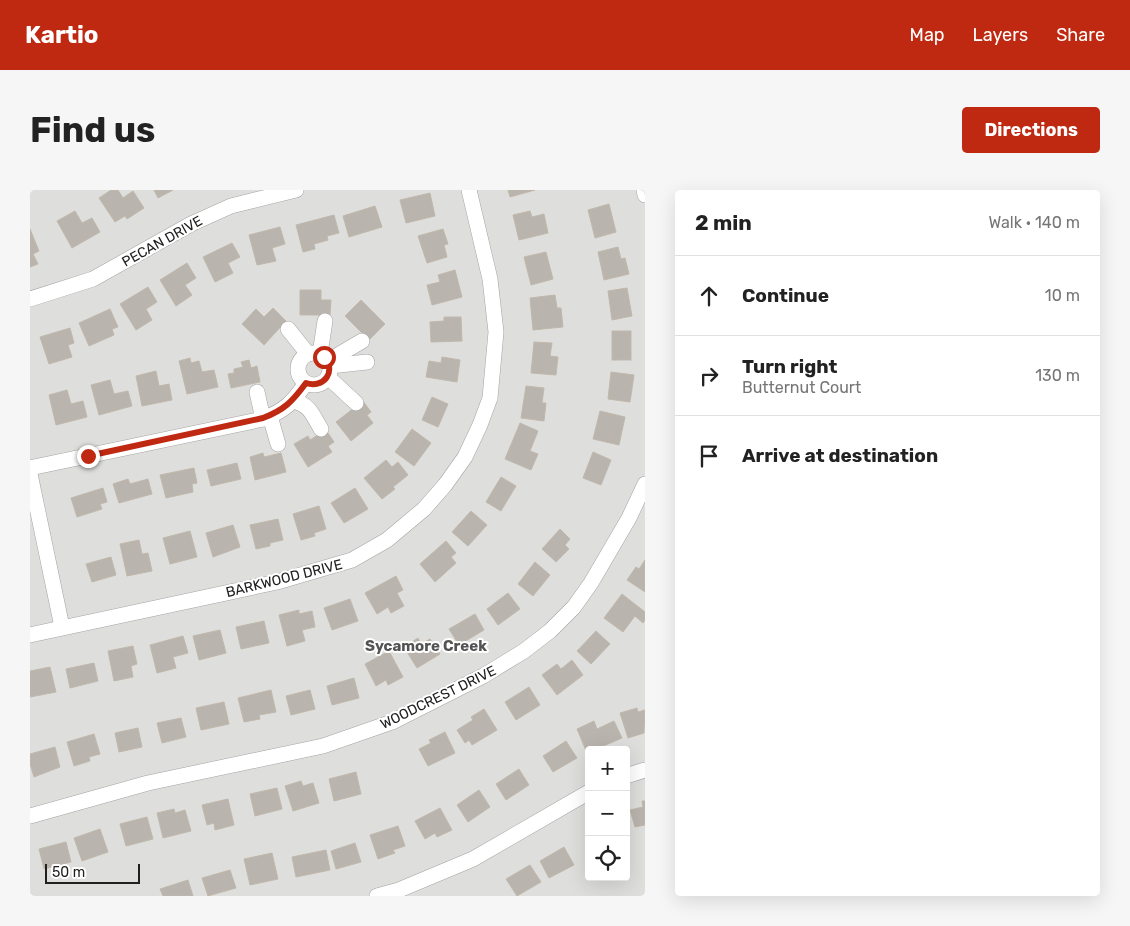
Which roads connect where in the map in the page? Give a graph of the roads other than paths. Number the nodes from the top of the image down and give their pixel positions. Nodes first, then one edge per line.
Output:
1 (296, 190) edge
2 (469, 190) edge
3 (644, 190) edge
4 (645, 195) edge
5 (30, 299) edge
6 (325, 321) dead end
7 (288, 329) dead end
8 (362, 341) dead end
9 (323, 362) junction
10 (367, 362) dead end
11 (306, 383) junction
12 (257, 392) dead end
13 (293, 401) junction
14 (356, 403) dead end
15 (266, 417) junction
16 (321, 430) dead end
17 (278, 444) dead end
18 (30, 468) edge
19 (30, 474) edge
20 (645, 484) edge
21 (62, 627) junction
22 (30, 635) edge
23 (645, 770) edge
24 (630, 775) edge
25 (585, 794) edge
26 (30, 816) edge
27 (377, 896) edge

1 - 5 street, PECAN DRIVE
2 - 21 street, BARKWOOD DRIVE
3 - 4 street
6 - 9 street
7 - 9 street
8 - 9 street
9 - 10 street
9 - 11 street
9 - 11 street
9 - 14 street
11 - 13 street
12 - 15 street
13 - 15 street
13 - 16 street
15 - 17 street
15 - 18 street
19 - 21 street
20 - 26 street, WOODCREST DRIVE
21 - 22 street, BARKWOOD DRIVE
23 - 24 street
25 - 27 street

